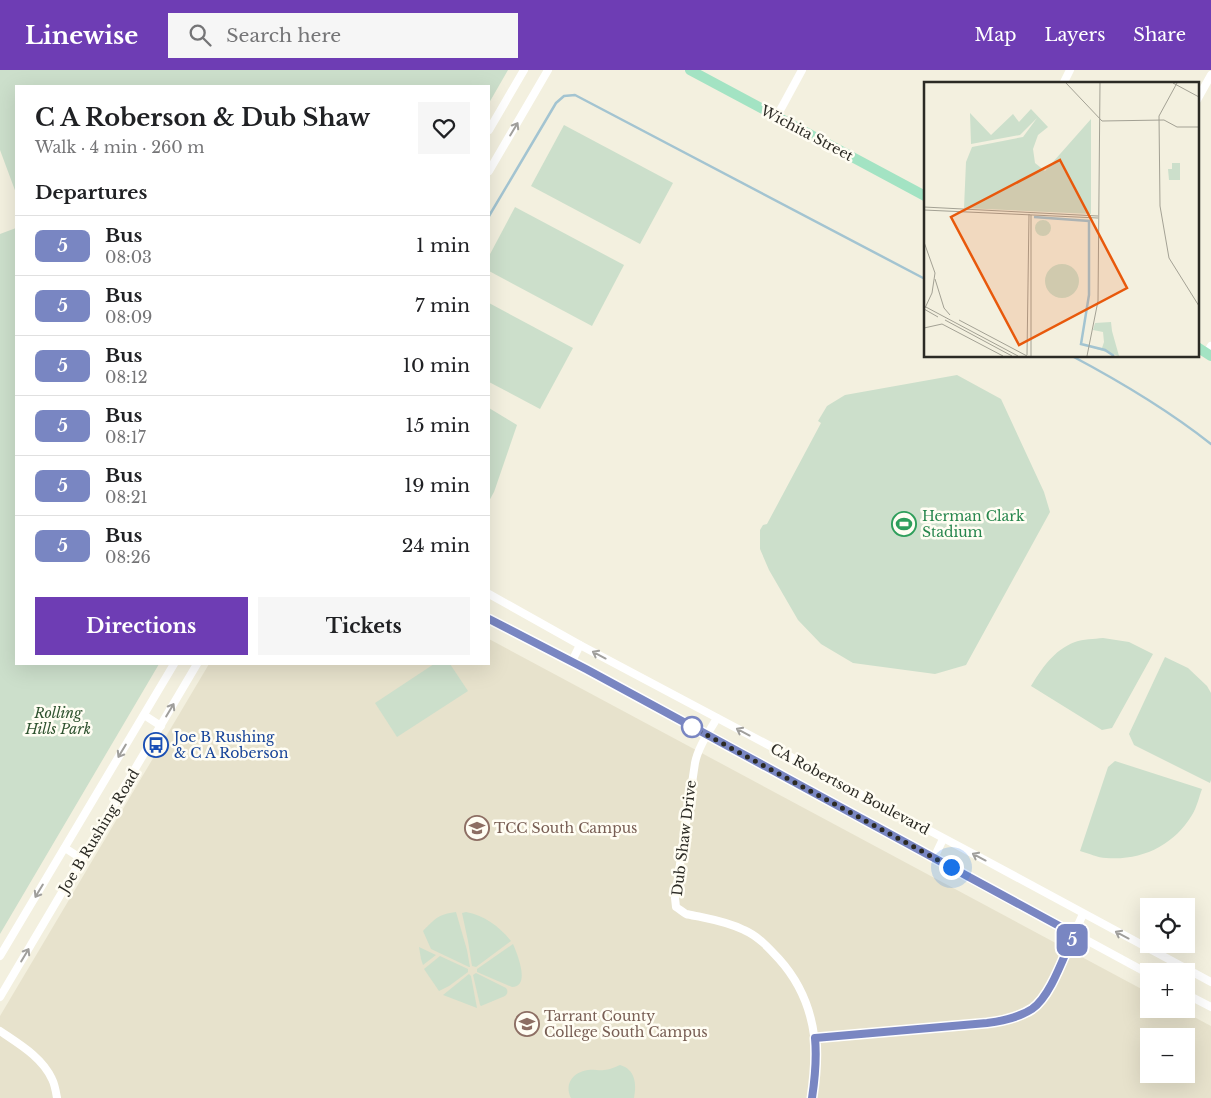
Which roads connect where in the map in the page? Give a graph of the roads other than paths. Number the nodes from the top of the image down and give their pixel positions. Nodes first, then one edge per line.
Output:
1 (524, 70) edge
2 (548, 70) edge
3 (690, 70) edge
4 (802, 70) edge
5 (1070, 70) edge
6 (1211, 75) edge
7 (1064, 82) edge
8 (1198, 98) edge
9 (777, 116) junction
10 (490, 128) edge
11 (490, 169) edge
12 (924, 195) edge
13 (1198, 347) edge
14 (1210, 352) edge
15 (490, 595) edge
16 (490, 619) edge
17 (580, 645) junction
18 (572, 661) junction
19 (173, 665) edge
20 (197, 665) edge
21 (144, 715) junction
22 (717, 718) junction
23 (161, 726) junction
24 (707, 735) junction
25 (943, 838) junction
26 (65, 848) junction
27 (934, 858) junction
28 (82, 859) junction
29 (1083, 914) junction
30 (1074, 934) junction
31 (0, 956) edge
32 (1140, 969) edge
33 (1211, 982) edge
34 (0, 998) edge
35 (1195, 999) edge
36 (1211, 1007) edge
37 (0, 1031) edge
38 (57, 1098) edge
39 (812, 1098) edge

1 - 10 street
11 -> 2 street
3 - 9 main road, Wichita Street
4 - 9 street
5 - 7 street
6 - 8 street
9 - 12 main road, Wichita Street
13 - 14 main road
15 - 17 street, CA Robertson Boulevard
16 - 18 street, CA Robertson Boulevard
17 - 18 street
22 -> 17 street, CA Robertson Boulevard
18 - 24 street, CA Robertson Boulevard
19 - 21 street, Joe B Rushing Road
23 -> 20 street, Joe B Rushing Road
21 - 23 street
21 -> 26 street, Joe B Rushing Road
22 - 24 street, Dub Shaw Drive
25 -> 22 street, CA Robertson Boulevard
23 - 28 street, Joe B Rushing Road
24 - 27 street, CA Robertson Boulevard
24 - 39 street, Dub Shaw Drive
25 - 27 street
29 -> 25 street, CA Robertson Boulevard
26 - 28 street
26 -> 31 street, Joe B Rushing Road
27 - 30 street, CA Robertson Boulevard
34 -> 28 street, Joe B Rushing Road
29 - 30 street
33 -> 29 street, CA Robertson Boulevard
30 - 32 street, CA Robertson Boulevard
35 - 36 street
37 - 38 street

